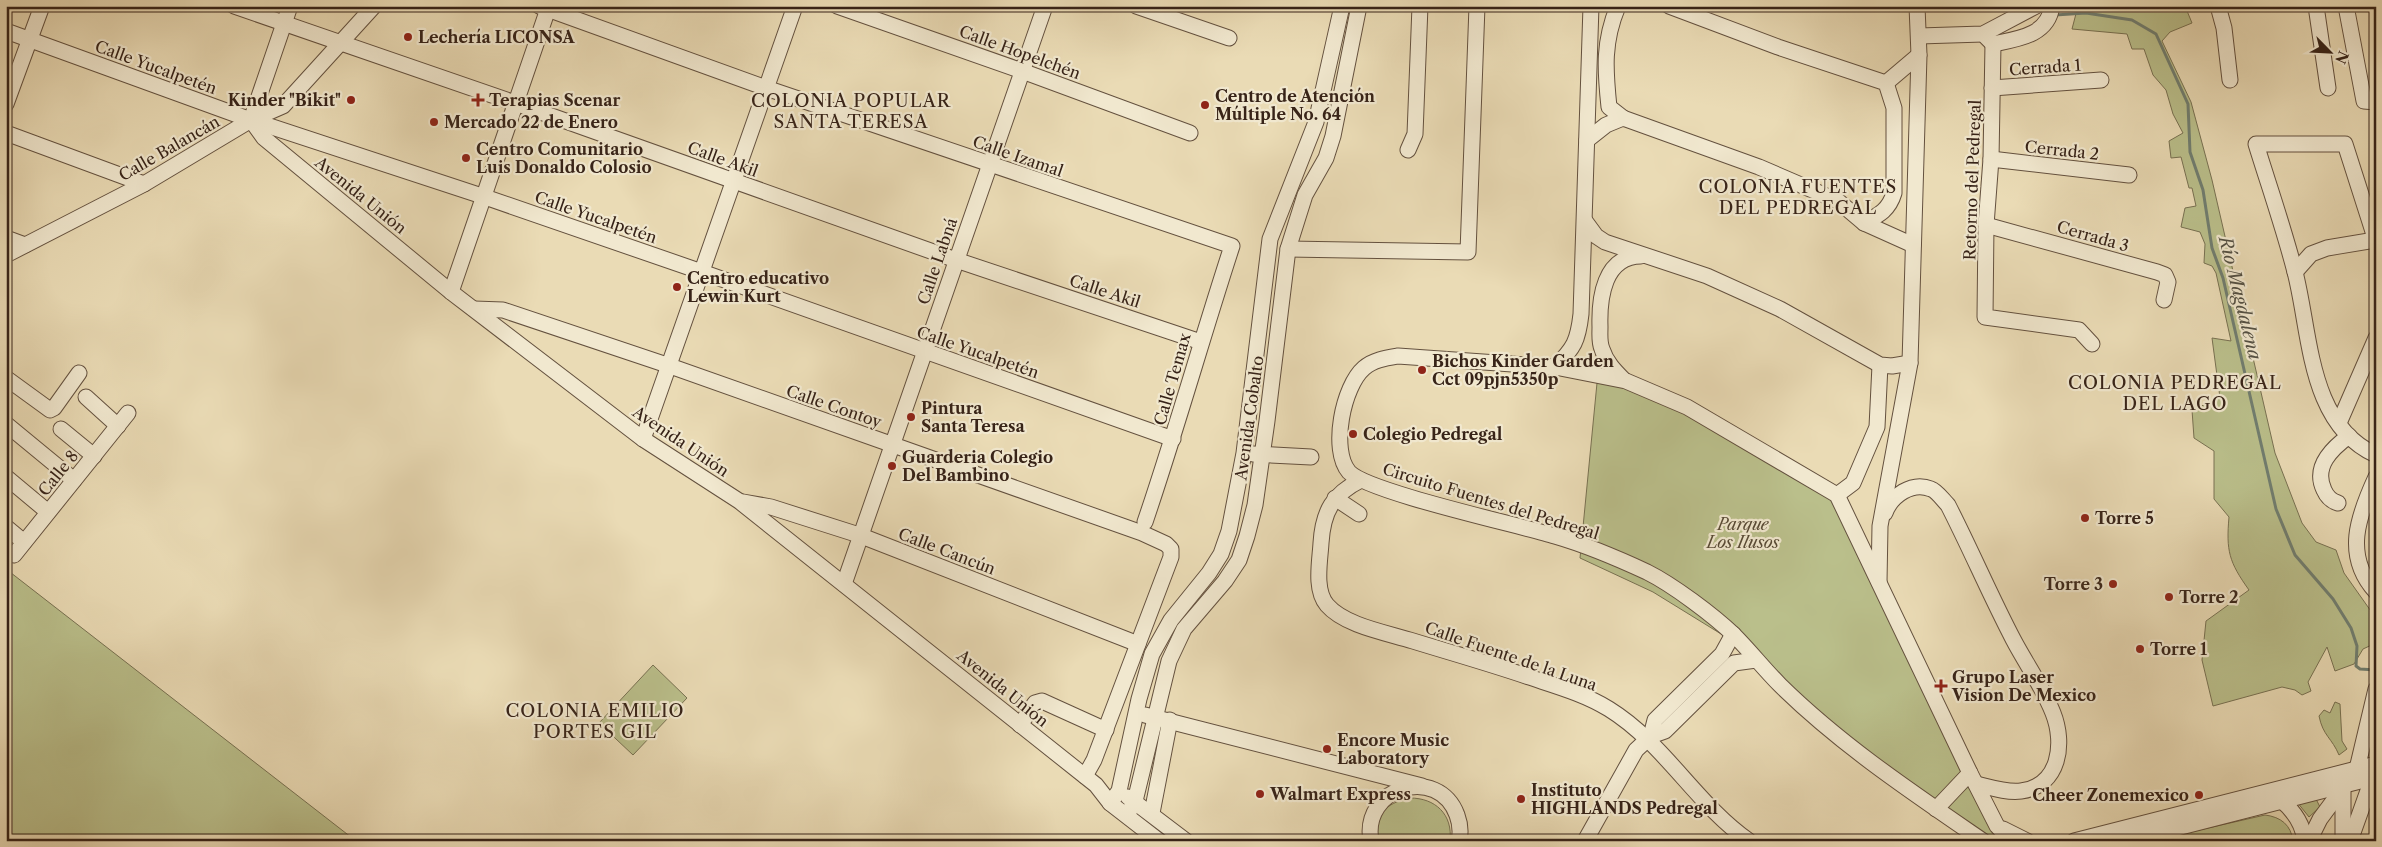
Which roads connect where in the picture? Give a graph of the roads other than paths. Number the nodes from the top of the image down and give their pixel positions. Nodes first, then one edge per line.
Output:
1 (42, 6) edge
2 (234, 6) edge
3 (290, 6) edge
4 (374, 6) edge
5 (795, 6) edge
6 (837, 6) edge
7 (1045, 6) edge
8 (1136, 6) edge
9 (1342, 6) edge
10 (1359, 6) edge
11 (1420, 6) edge
12 (1476, 6) edge
13 (1592, 6) edge
14 (1618, 6) edge
15 (1669, 6) edge
16 (1917, 6) edge
17 (2036, 6) edge
18 (2218, 6) edge
19 (2316, 6) edge
20 (2346, 6) edge
21 (546, 7) edge
22 (2052, 9) edge
23 (284, 24) junction
24 (6, 31) edge
25 (1919, 36) junction
26 (1229, 38) dead end
27 (1988, 39) junction
28 (30, 40) junction
29 (341, 43) junction
30 (1919, 55) junction
31 (1022, 70) junction
32 (2101, 80) dead end
33 (2230, 80) dead end
34 (1886, 83) junction
35 (766, 88) junction
36 (1992, 88) junction
37 (2328, 88) dead end
38 (2376, 102) edge
39 (515, 103) junction
40 (6, 104) edge
41 (1623, 118) junction
42 (251, 120) junction
43 (6, 133) edge
44 (1190, 134) dead end
45 (1587, 140) junction
46 (1408, 150) dead end
47 (1991, 159) junction
48 (989, 165) junction
49 (2129, 175) dead end
50 (733, 181) junction
51 (144, 184) junction
52 (482, 196) junction
53 (1585, 221) junction
54 (1864, 224) junction
55 (1986, 225) junction
56 (6, 238) edge
57 (2375, 241) edge
58 (25, 245) junction
59 (1913, 245) junction
60 (1232, 246) joint
61 (1288, 249) junction
62 (6, 255) edge
63 (1642, 256) junction
64 (956, 260) junction
65 (702, 272) junction
66 (2295, 272) junction
67 (451, 292) junction
68 (2164, 300) dead end
69 (474, 309) junction
70 (2376, 338) edge
71 (1201, 342) junction
72 (2092, 344) dead end
73 (924, 351) junction
74 (1910, 363) junction
75 (1880, 364) junction
76 (670, 366) junction
77 (1555, 367) junction
78 (79, 372) dead end
79 (6, 378) edge
80 (1626, 381) junction
81 (86, 398) dead end
82 (128, 413) dead end
83 (2339, 423) junction
84 (6, 424) edge
85 (118, 426) junction
86 (61, 430) dead end
87 (2348, 436) junction
88 (643, 439) junction
89 (1174, 439) junction
90 (891, 445) junction
91 (1244, 453) junction
92 (1262, 454) junction
93 (2376, 455) edge
94 (94, 456) junction
95 (1311, 457) dead end
96 (6, 477) edge
97 (2376, 477) edge
98 (74, 480) junction
99 (1361, 480) junction
100 (1837, 495) junction
101 (1335, 498) junction
102 (739, 501) junction
103 (2338, 503) dead end
104 (48, 512) junction
105 (1360, 514) dead end
106 (1145, 522) dead end
107 (1880, 526) junction
108 (6, 528) edge
109 (859, 535) junction
110 (24, 542) junction
111 (14, 555) dead end
112 (844, 584) junction
113 (1879, 585) junction
114 (2376, 592) edge
115 (1733, 634) junction
116 (1138, 644) junction
117 (1756, 660) junction
118 (2376, 689) edge
119 (1136, 714) junction
120 (1154, 717) junction
121 (1170, 720) junction
122 (1020, 725) junction
123 (1106, 730) junction
124 (1648, 738) junction
125 (2358, 770) junction
126 (2375, 770) edge
127 (1973, 779) junction
128 (1091, 781) junction
129 (2343, 783) junction
130 (2322, 784) junction
131 (1422, 786) junction
132 (1119, 790) junction
133 (2281, 800) junction
134 (1135, 801) junction
135 (1110, 803) junction
136 (1936, 809) junction
137 (1152, 814) junction
138 (1127, 815) junction
139 (2320, 819) junction
140 (1997, 826) junction
141 (1159, 841) edge
142 (1186, 841) edge
143 (1371, 841) edge
144 (1459, 841) edge
145 (1585, 841) edge
146 (1749, 841) edge
147 (1983, 841) edge
148 (2011, 841) edge
149 (2027, 841) edge
150 (2074, 841) edge
151 (2126, 841) edge
152 (2305, 841) edge
153 (2309, 841) edge
154 (2343, 841) edge
155 (2350, 841) edge

1 - 28 street
2 - 23 street, Calle Akil
3 - 23 street
4 - 29 street, Calle Balancán
5 - 35 street
6 - 31 street, Calle Hopelchén
7 - 31 street, Calle Labná
8 - 26 street
9 - 91 street, Avenida Cobalto
10 - 61 street, Avenida Cobalto
11 - 46 street
12 - 61 street
13 - 45 street
14 - 41 street
15 - 34 street
16 - 25 street
17 - 27 street
18 - 33 street
19 - 37 street
20 - 38 street
21 - 35 street, Calle Izamal
21 - 39 street
22 - 27 street
23 - 29 street, Calle Akil
23 - 42 street
24 - 28 street, Calle Yucalpetén
25 - 27 street
25 - 30 street
27 - 36 street, Retorno del Pedregal
28 - 40 street
28 - 42 street, Calle Yucalpetén
29 - 39 street, Calle Akil
29 - 42 street, Calle Balancán
30 - 34 street
30 - 59 street
31 - 44 street, Calle Hopelchén
31 - 48 street, Calle Labná
32 - 36 street, Cerrada 1
34 - 54 street
35 - 48 street, Calle Izamal
35 - 50 street
36 - 47 street, Retorno del Pedregal
39 - 50 street, Calle Akil
39 - 52 street
41 - 45 street
41 - 54 street
42 - 51 street, Calle Balancán
42 - 52 street, Calle Yucalpetén
42 - 67 street, Avenida Unión
43 - 51 street
45 - 53 street
47 - 49 street, Cerrada 2
47 - 55 street, Retorno del Pedregal
48 - 60 street, Calle Izamal
48 - 64 street, Calle Labná
50 - 64 street, Calle Akil
50 - 65 street
51 - 58 street, Calle Balancán
52 - 65 street, Calle Yucalpetén
52 - 67 street
53 - 63 street
53 - 77 street
54 - 59 street
55 - 68 street, Cerrada 3
55 - 72 street, Retorno del Pedregal
56 - 58 street
57 - 66 street
57 - 66 street
58 - 62 street, Calle Balancán
59 - 74 street
60 - 71 street, Calle Temax
61 - 92 street, Avenida Cobalto
63 - 75 street
63 - 80 street
64 - 71 street, Calle Akil
64 - 73 street, Calle Labná
65 - 73 street, Calle Yucalpetén
65 - 76 street
66 - 83 street
67 - 69 street, Avenida Unión
69 - 76 street, Calle Contoy
69 - 88 street, Avenida Unión
70 - 83 street
71 - 89 street, Calle Temax
73 - 89 street, Calle Yucalpetén
73 - 90 street, Calle Labná
74 - 75 street
74 - 107 street
75 - 100 street
76 - 88 street
76 - 90 street, Calle Contoy
77 - 80 street, Circuito Fuentes del Pedregal
77 - 99 street, Circuito Fuentes del Pedregal
78 - 79 street
80 - 100 street, Circuito Fuentes del Pedregal
81 - 85 street
82 - 85 street, Calle 8
83 - 87 street
84 - 98 street
85 - 94 street, Calle 8
86 - 94 street
87 - 93 street
87 - 103 street
88 - 102 street, Avenida Unión
89 - 106 street, Calle Temax
90 - 109 street, Calle Labná
90 - 116 street, Calle Contoy
91 - 92 street
91 - 119 street, Avenida Cobalto
92 - 95 street
92 - 120 street, Avenida Cobalto
94 - 98 street, Calle 8
96 - 104 street
97 - 114 street
98 - 104 street, Calle 8
99 - 101 street, Calle Fuente de la Luna
99 - 115 street, Circuito Fuentes del Pedregal
100 - 113 street
101 - 105 street
101 - 124 street, Calle Fuente de la Luna
102 - 109 street, Calle Cancún
102 - 112 street, Avenida Unión
104 - 110 street, Calle 8
107 - 113 street
107 - 127 street
108 - 110 street
109 - 112 street, Calle Labná
109 - 116 street, Calle Cancún
110 - 111 street, Calle 8
112 - 122 street, Avenida Unión
113 - 127 street
115 - 117 street, Circuito Fuentes del Pedregal
115 - 124 street
116 - 123 street
117 - 124 street
117 - 136 street, Circuito Fuentes del Pedregal
118 - 125 street
119 - 120 street
119 - 132 street, Avenida Cobalto
120 - 121 street
120 - 134 street, Avenida Cobalto
121 - 131 street
121 - 137 street
122 - 123 street
122 - 128 street, Avenida Unión
123 - 128 street
124 - 145 street
124 - 146 street, Calle Fuente de la Luna
125 - 126 street
125 - 129 street
126 - 129 street
126 - 155 street
127 - 136 street
127 - 140 street
128 - 132 street, Avenida Unión
128 - 135 street, Avenida Unión
129 - 130 street
129 - 139 street
129 - 154 street
130 - 133 street
130 - 139 street
130 - 150 street
131 - 143 street
131 - 144 street
132 - 134 street, Avenida Unión
132 - 135 street, Avenida Cobalto
133 - 151 street
133 - 152 street
134 - 137 street, Avenida Unión
134 - 138 street, Avenida Cobalto
135 - 138 street, Avenida Unión
136 - 147 street, Circuito Fuentes del Pedregal
137 - 142 street, Avenida Unión
138 - 141 street, Avenida Unión
139 - 153 street
140 - 148 street
140 - 149 street

